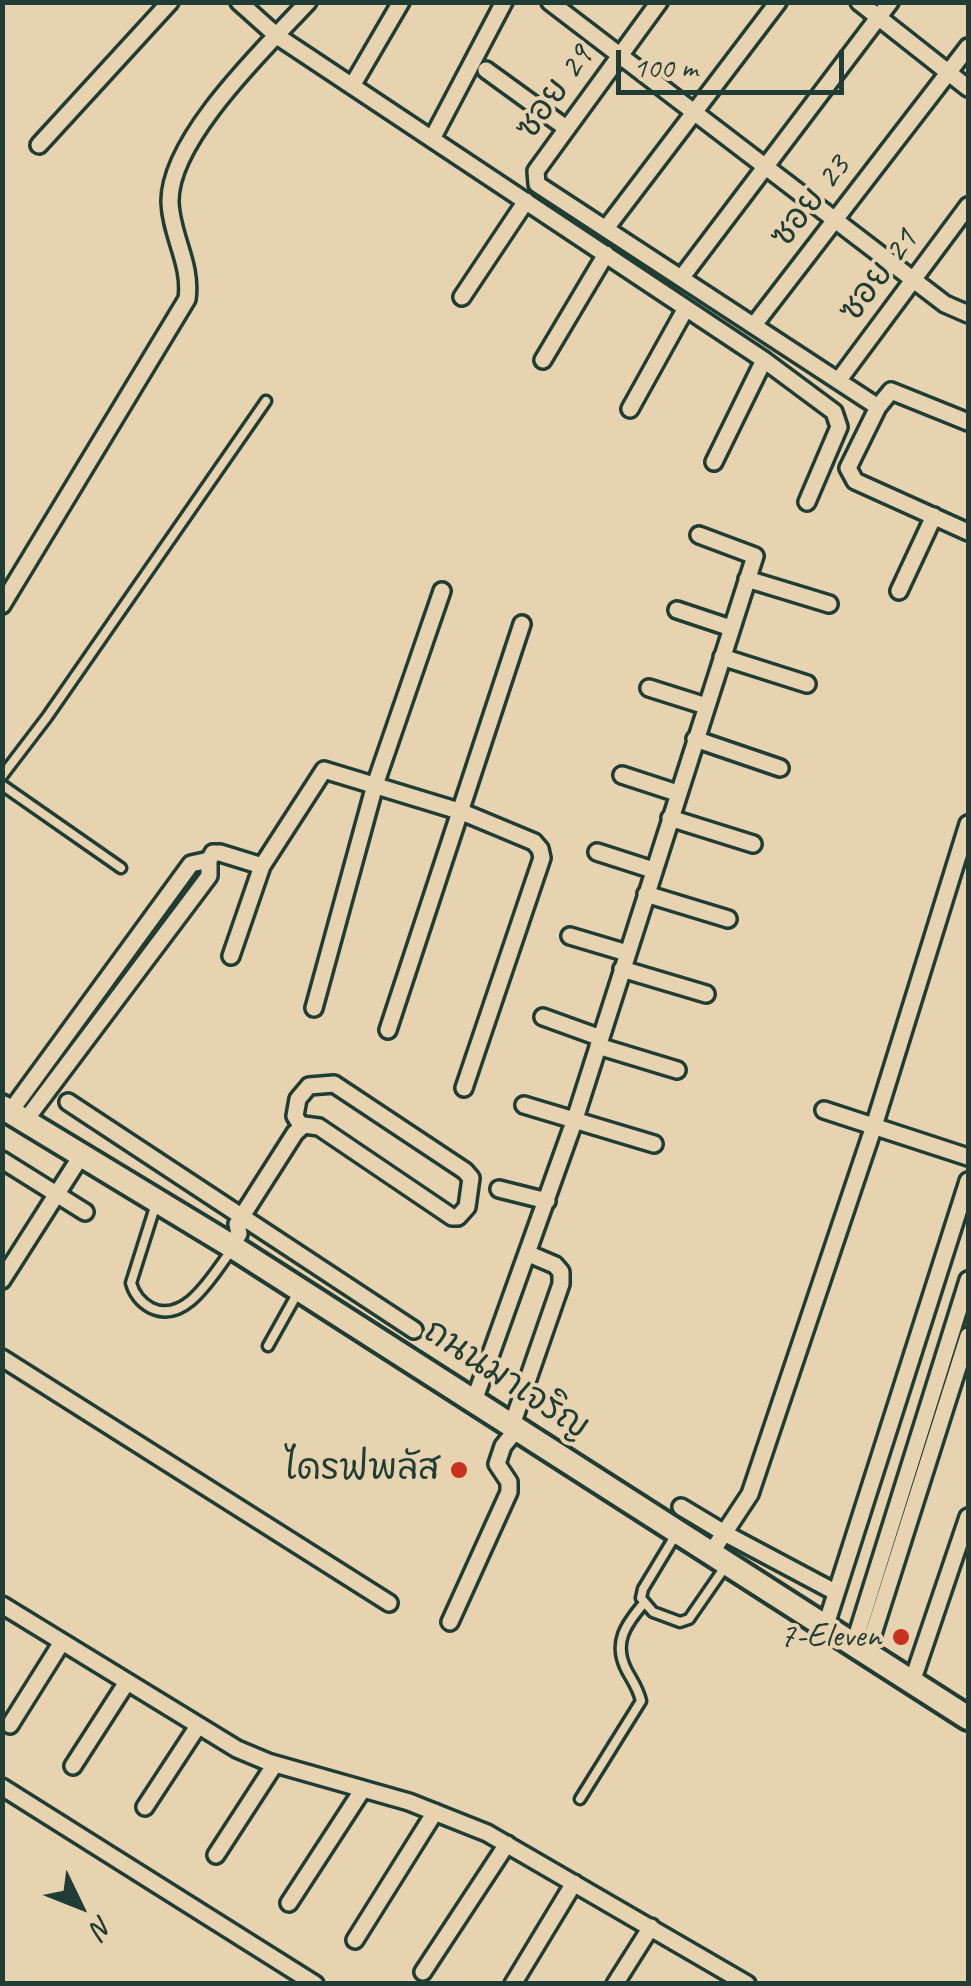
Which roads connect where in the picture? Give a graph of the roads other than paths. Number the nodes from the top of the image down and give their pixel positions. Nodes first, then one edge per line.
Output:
1 (170, 2) edge
2 (239, 2) edge
3 (308, 2) edge
4 (401, 2) edge
5 (504, 2) edge
6 (550, 2) edge
7 (658, 2) edge
8 (778, 2) edge
9 (860, 2) edge
10 (890, 2) edge
11 (879, 18) junction
12 (277, 36) junction
13 (968, 47) edge
14 (620, 54) junction
15 (486, 70) dead end
16 (949, 72) junction
17 (352, 86) junction
18 (968, 88) edge
19 (694, 111) junction
20 (566, 128) junction
21 (432, 139) junction
22 (39, 145) dead end
23 (766, 166) junction
24 (526, 202) junction
25 (968, 206) edge
26 (836, 219) junction
27 (607, 227) junction
28 (606, 254) junction
29 (682, 276) junction
30 (914, 280) junction
31 (462, 297) dead end
32 (686, 308) junction
33 (968, 314) edge
34 (754, 325) junction
35 (543, 360) dead end
36 (764, 360) junction
37 (838, 381) junction
38 (266, 401) dead end
39 (878, 407) junction
40 (630, 409) dead end
41 (968, 422) edge
42 (714, 462) dead end
43 (807, 502) dead end
44 (934, 516) junction
45 (968, 532) edge
46 (698, 535) dead end
47 (747, 579) junction
48 (442, 590) dead end
49 (899, 591) dead end
50 (829, 604) dead end
51 (2, 605) edge
52 (677, 610) dead end
53 (522, 624) dead end
54 (731, 628) junction
55 (722, 657) junction
56 (806, 684) dead end
57 (649, 688) dead end
58 (706, 706) junction
59 (695, 739) junction
60 (780, 768) dead end
61 (622, 774) dead end
62 (2, 776) edge
63 (375, 785) junction
64 (2, 786) edge
65 (677, 793) junction
66 (462, 812) junction
67 (670, 818) junction
68 (968, 824) edge
69 (753, 844) dead end
70 (597, 852) dead end
71 (262, 866) junction
72 (121, 868) dead end
73 (653, 870) junction
74 (646, 894) junction
75 (728, 918) dead end
76 (570, 936) dead end
77 (628, 953) junction
78 (231, 956) dead end
79 (622, 969) junction
80 (706, 994) dead end
81 (314, 1008) dead end
82 (544, 1018) dead end
83 (388, 1030) dead end
84 (600, 1042) junction
85 (677, 1070) dead end
86 (464, 1088) dead end
87 (68, 1102) dead end
88 (524, 1105) dead end
89 (824, 1110) dead end
90 (13, 1113) edge
91 (574, 1122) junction
92 (301, 1126) junction
93 (874, 1126) junction
94 (654, 1144) dead end
95 (81, 1156) junction
96 (968, 1157) edge
97 (2, 1160) edge
98 (968, 1181) edge
99 (499, 1189) dead end
100 (55, 1193) junction
101 (547, 1200) junction
102 (157, 1202) junction
103 (84, 1212) dead end
104 (232, 1234) junction
105 (529, 1254) junction
106 (2, 1280) edge
107 (968, 1280) edge
108 (300, 1290) junction
109 (414, 1330) dead end
110 (968, 1336) edge
111 (268, 1346) dead end
112 (2, 1358) edge
113 (474, 1402) junction
114 (514, 1427) junction
115 (682, 1506) dead end
116 (968, 1517) edge
117 (678, 1532) junction
118 (721, 1550) junction
119 (835, 1592) junction
120 (644, 1603) junction
121 (389, 1604) dead end
122 (2, 1605) edge
123 (450, 1622) dead end
124 (825, 1628) junction
125 (62, 1642) junction
126 (861, 1648) junction
127 (127, 1682) junction
128 (912, 1682) junction
129 (968, 1718) edge
130 (10, 1725) dead end
131 (198, 1726) junction
132 (275, 1764) junction
133 (73, 1766) dead end
134 (2, 1787) edge
135 (363, 1789) junction
136 (580, 1799) dead end
137 (145, 1807) dead end
138 (435, 1812) junction
139 (507, 1844) junction
140 (216, 1855) dead end
141 (574, 1883) junction
142 (289, 1903) dead end
143 (651, 1927) junction
144 (354, 1940) dead end
145 (423, 1972) dead end
146 (315, 1984) edge
147 (513, 1984) edge
148 (615, 1984) edge
149 (748, 1984) edge

1 - 22 street
2 - 12 street
3 - 12 street
4 - 17 street
5 - 21 street
6 - 14 street
7 - 14 street, ซอย 29
8 - 19 street
9 - 11 street
10 - 11 street
11 - 16 street
11 - 23 street
12 - 17 street
12 - 51 street
13 - 16 street, ซอย 23
14 - 19 street
14 - 20 street, ซอย 29
15 - 20 street
16 - 18 street
16 - 26 street, ซอย 23
17 - 21 street
19 - 23 street
19 - 27 street
20 - 27 street, ซอย 29
21 - 24 street
23 - 26 street
23 - 29 street
24 - 28 street
24 - 31 street
25 - 30 street, ซอย 21
26 - 30 street
26 - 34 street, ซอย 23
27 - 29 street
28 - 32 street
28 - 35 street
29 - 34 street
30 - 33 street
30 - 37 street, ซอย 21
32 - 36 street
32 - 40 street
34 - 37 street
36 - 42 street
36 - 43 street
37 - 39 street
38 - 62 lane
39 - 41 street
39 - 44 street
44 - 45 street
44 - 49 street
46 - 47 street
47 - 50 street
47 - 54 street
48 - 63 street
52 - 54 street
53 - 66 street
54 - 55 street
55 - 56 street
55 - 58 street
57 - 58 street
58 - 59 street
59 - 60 street
59 - 65 street
61 - 65 street
63 - 66 street
63 - 71 street
63 - 81 street
64 - 72 lane
65 - 67 street
66 - 83 street
66 - 86 street
67 - 69 street
67 - 73 street
68 - 93 street
70 - 73 street
71 - 78 street
71 - 90 street
73 - 74 street
74 - 75 street
74 - 77 street
76 - 77 street
77 - 79 street
79 - 80 street
79 - 84 street
82 - 84 street
84 - 85 street
84 - 91 street
87 - 104 street
88 - 91 street
89 - 93 street
90 - 95 main road, ถนนมาเจริญ
91 - 94 street
91 - 101 street
92 - 92 street
92 - 104 street
93 - 96 street
93 - 118 street
95 - 100 street
95 - 102 main road, ถนนมาเจริญ
97 - 100 street
98 - 119 street
99 - 101 street
100 - 103 street
100 - 106 street
101 - 105 street
102 - 104 main road, ถนนมาเจริญ
102 - 104 lane
104 - 108 main road, ถนนมาเจริญ
104 - 109 street
105 - 113 street
105 - 114 street
107 - 126 street
108 - 111 lane
108 - 113 main road, ถนนมาเจริญ
110 - 126 street
112 - 121 street
113 - 114 main road, ถนนมาเจริญ
114 - 117 main road, ถนนมาเจริญ
114 - 123 street
115 - 118 street
116 - 128 street
117 - 118 main road, ถนนมาเจริญ
117 - 120 lane
118 - 119 street
118 - 120 lane
118 - 124 main road, ถนนมาเจริญ
119 - 124 street
120 - 136 lane
122 - 125 street
124 - 126 main road, ถนนมาเจริญ
125 - 127 street
125 - 130 street
126 - 128 main road, ถนนมาเจริญ
127 - 131 street
127 - 133 street
128 - 129 main road, ถนนมาเจริญ
131 - 132 street
131 - 137 street
132 - 135 street
132 - 140 street
134 - 146 street
135 - 138 street
135 - 142 street
138 - 139 street
138 - 144 street
139 - 141 street
139 - 145 street
141 - 143 street
141 - 147 street
143 - 148 street
143 - 149 street

